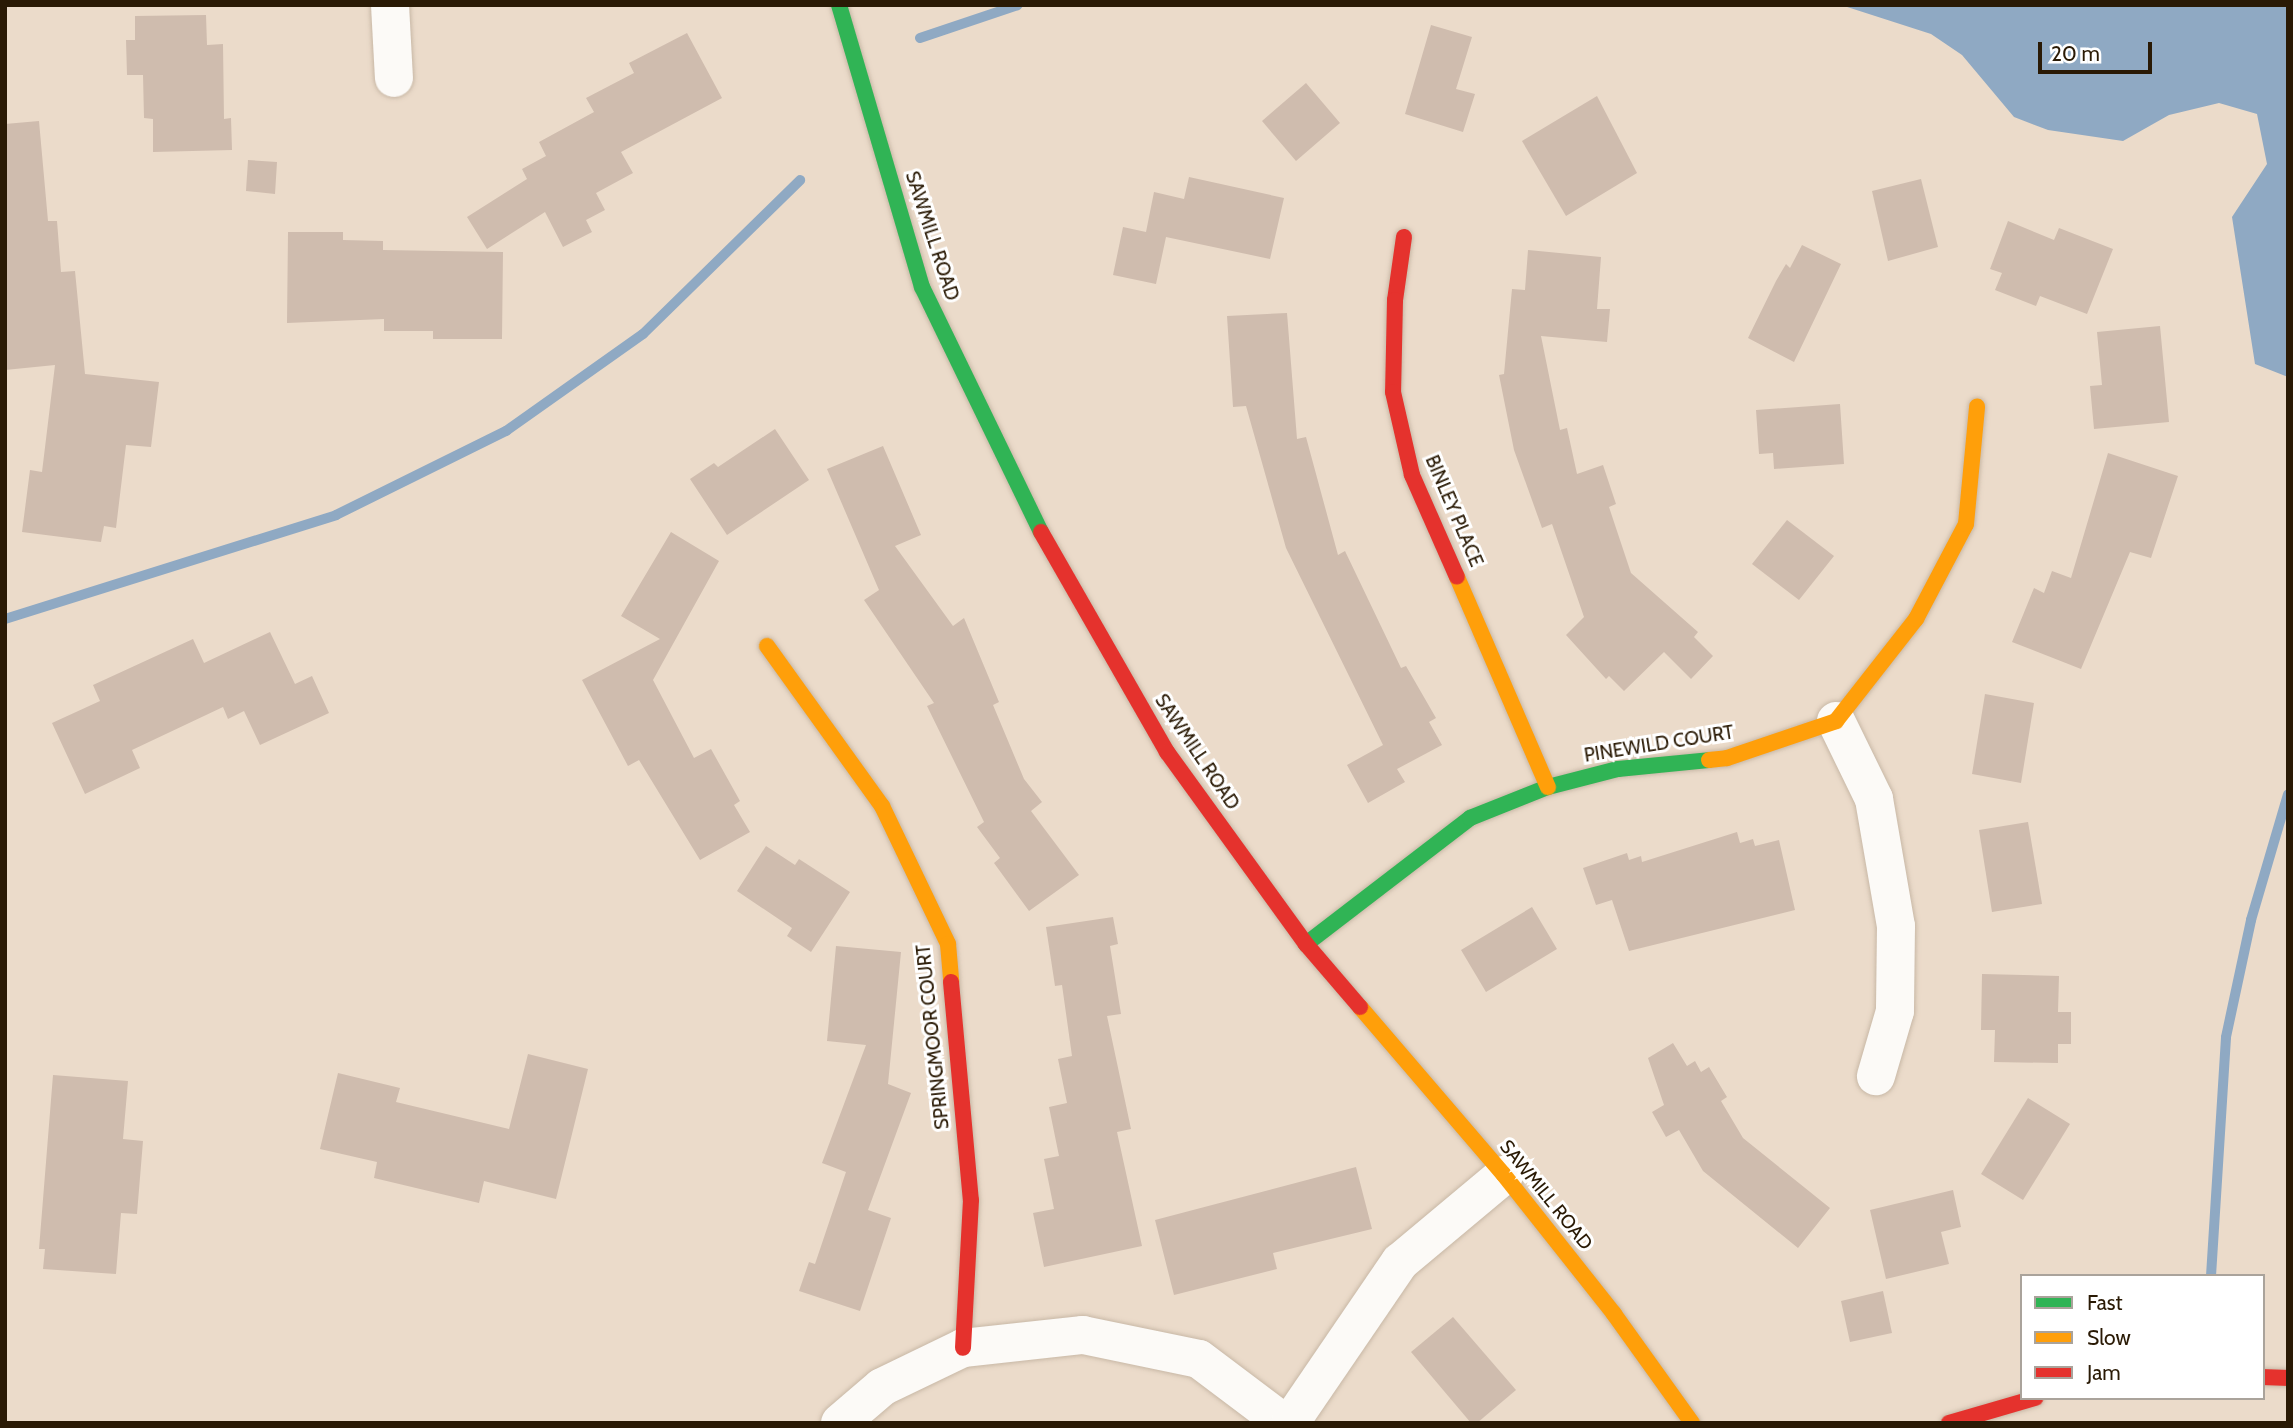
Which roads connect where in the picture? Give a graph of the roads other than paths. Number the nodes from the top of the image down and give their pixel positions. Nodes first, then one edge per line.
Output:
1 (390, 5) edge
2 (839, 5) edge
3 (394, 78) dead end
4 (1404, 237) dead end
5 (1978, 407) dead end
6 (767, 646) dead end
7 (1836, 721) junction
8 (1548, 786) junction
9 (1306, 944) junction
10 (1876, 1076) dead end
11 (1504, 1175) junction
12 (963, 1348) junction
13 (2265, 1377) edge
14 (2288, 1378) edge
15 (2028, 1400) edge
16 (840, 1423) edge
17 (1284, 1423) edge
18 (1290, 1423) edge
19 (1692, 1423) edge
20 (1948, 1423) edge

1 - 3 street
2 - 9 street, SAWMILL ROAD
4 - 8 street, BINLEY PLACE
5 - 7 street
6 - 12 street, SPRINGMOOR COURT
7 - 8 street, PINEWILD COURT
7 - 10 street
8 - 9 street, PINEWILD COURT
9 - 11 street, SAWMILL ROAD
11 - 18 street
11 - 19 street, SAWMILL ROAD
12 - 16 street
12 - 17 street
13 - 14 street
15 - 20 street

